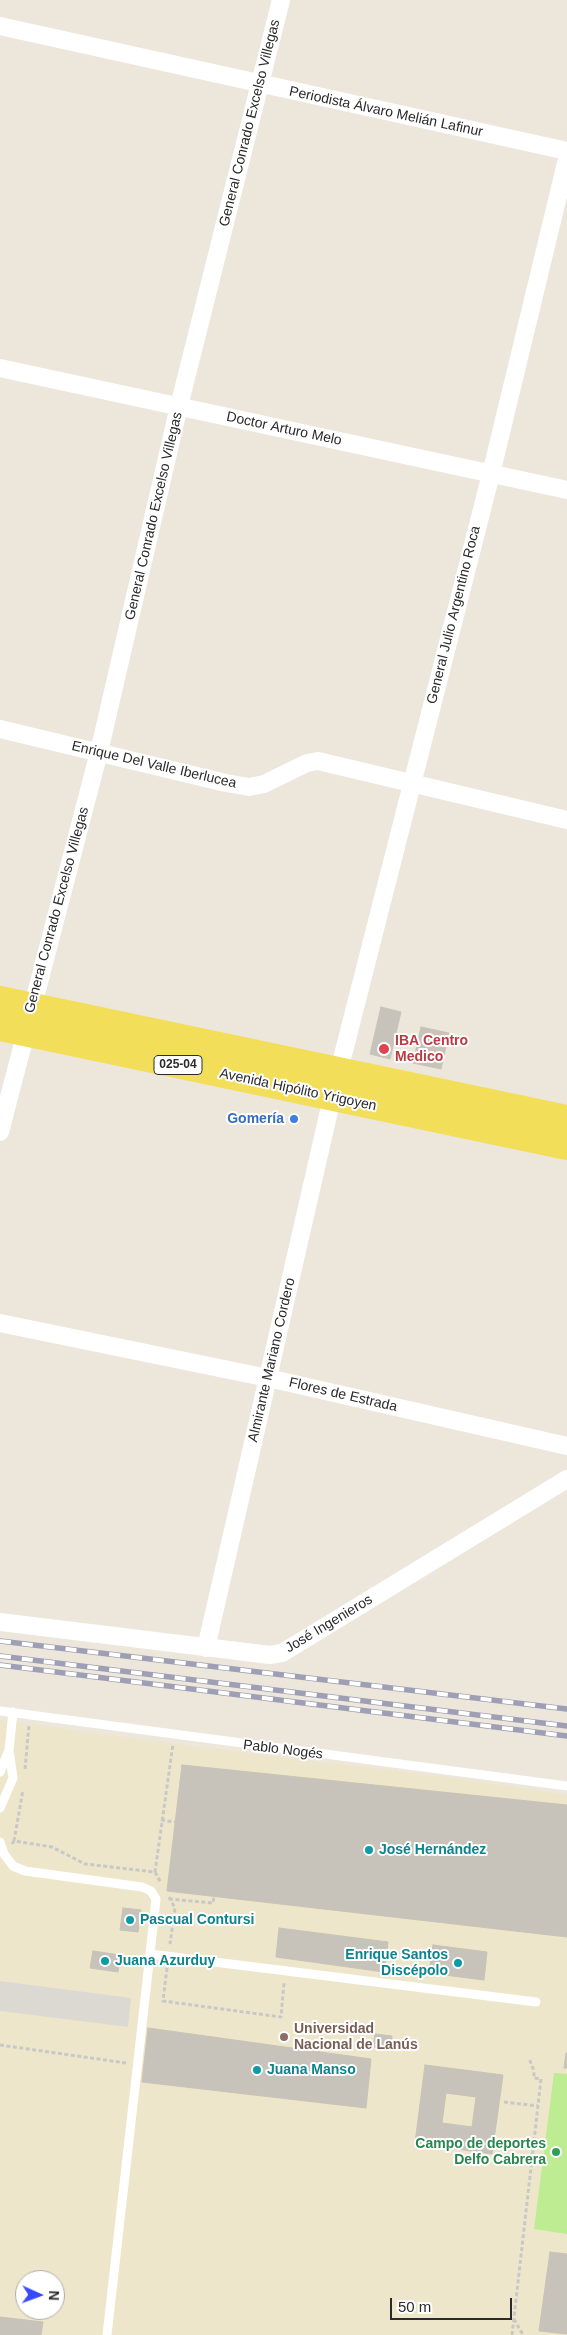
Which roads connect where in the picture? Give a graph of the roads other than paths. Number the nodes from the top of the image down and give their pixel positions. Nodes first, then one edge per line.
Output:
1 (281, 0) edge
2 (0, 26) edge
3 (260, 85) junction
4 (567, 151) edge
5 (567, 159) edge
6 (0, 368) edge
7 (179, 406) junction
8 (491, 474) junction
9 (567, 490) edge
10 (0, 729) edge
11 (99, 752) junction
12 (411, 784) junction
13 (567, 820) edge
14 (0, 1000) edge
15 (19, 1022) edge
16 (339, 1071) junction
17 (332, 1098) junction
18 (567, 1119) edge
19 (0, 1132) edge
20 (567, 1146) edge
21 (0, 1323) edge
22 (268, 1378) junction
23 (567, 1446) edge
24 (567, 1479) edge
25 (0, 1622) edge
26 (206, 1648) junction
27 (0, 1711) edge
28 (13, 1712) junction
29 (4, 1750) edge
30 (0, 1772) edge
31 (567, 1786) edge
32 (0, 1808) edge
33 (0, 1842) edge
34 (150, 1954) junction
35 (536, 2002) dead end
36 (107, 2335) edge

1 - 3 street, General Conrado Excelso Villegas
2 - 3 street, Periodista Álvaro Melián Lafinur
3 - 4 street, Periodista Álvaro Melián Lafinur
3 - 7 street, General Conrado Excelso Villegas
5 - 8 street, General Julio Argentino Roca
6 - 7 street, Doctor Arturo Melo
7 - 8 street, Doctor Arturo Melo
7 - 11 street, General Conrado Excelso Villegas
8 - 9 street, Doctor Arturo Melo
8 - 12 street, General Julio Argentino Roca
10 - 11 street, Enrique Del Valle Iberlucea
11 - 12 street, Enrique Del Valle Iberlucea
11 - 15 street, General Conrado Excelso Villegas
12 - 13 street, Enrique Del Valle Iberlucea
12 - 16 street, General Julio Argentino Roca
14 - 15 main road, Avenida Hipólito Yrigoyen / 025-04
15 - 16 main road, Avenida Hipólito Yrigoyen / 025-04
15 - 17 main road, Avenida Hipólito Yrigoyen / 025-04
15 - 19 street, General Conrado Excelso Villegas
16 - 17 street, Almirante Mariano Cordero
16 - 18 main road, Avenida Hipólito Yrigoyen / 025-04
17 - 20 main road, Avenida Hipólito Yrigoyen / 025-04
17 - 22 street, Almirante Mariano Cordero
21 - 22 street, Flores de Estrada
22 - 23 street, Flores de Estrada
22 - 26 street, Almirante Mariano Cordero
24 - 26 street, José Ingenieros
25 - 26 street, José Ingenieros
27 - 28 lane, Pablo Nogés
28 - 29 lane
28 - 31 lane, Pablo Nogés
29 - 30 lane
29 - 32 lane
33 - 34 lane
34 - 35 lane
34 - 36 lane

